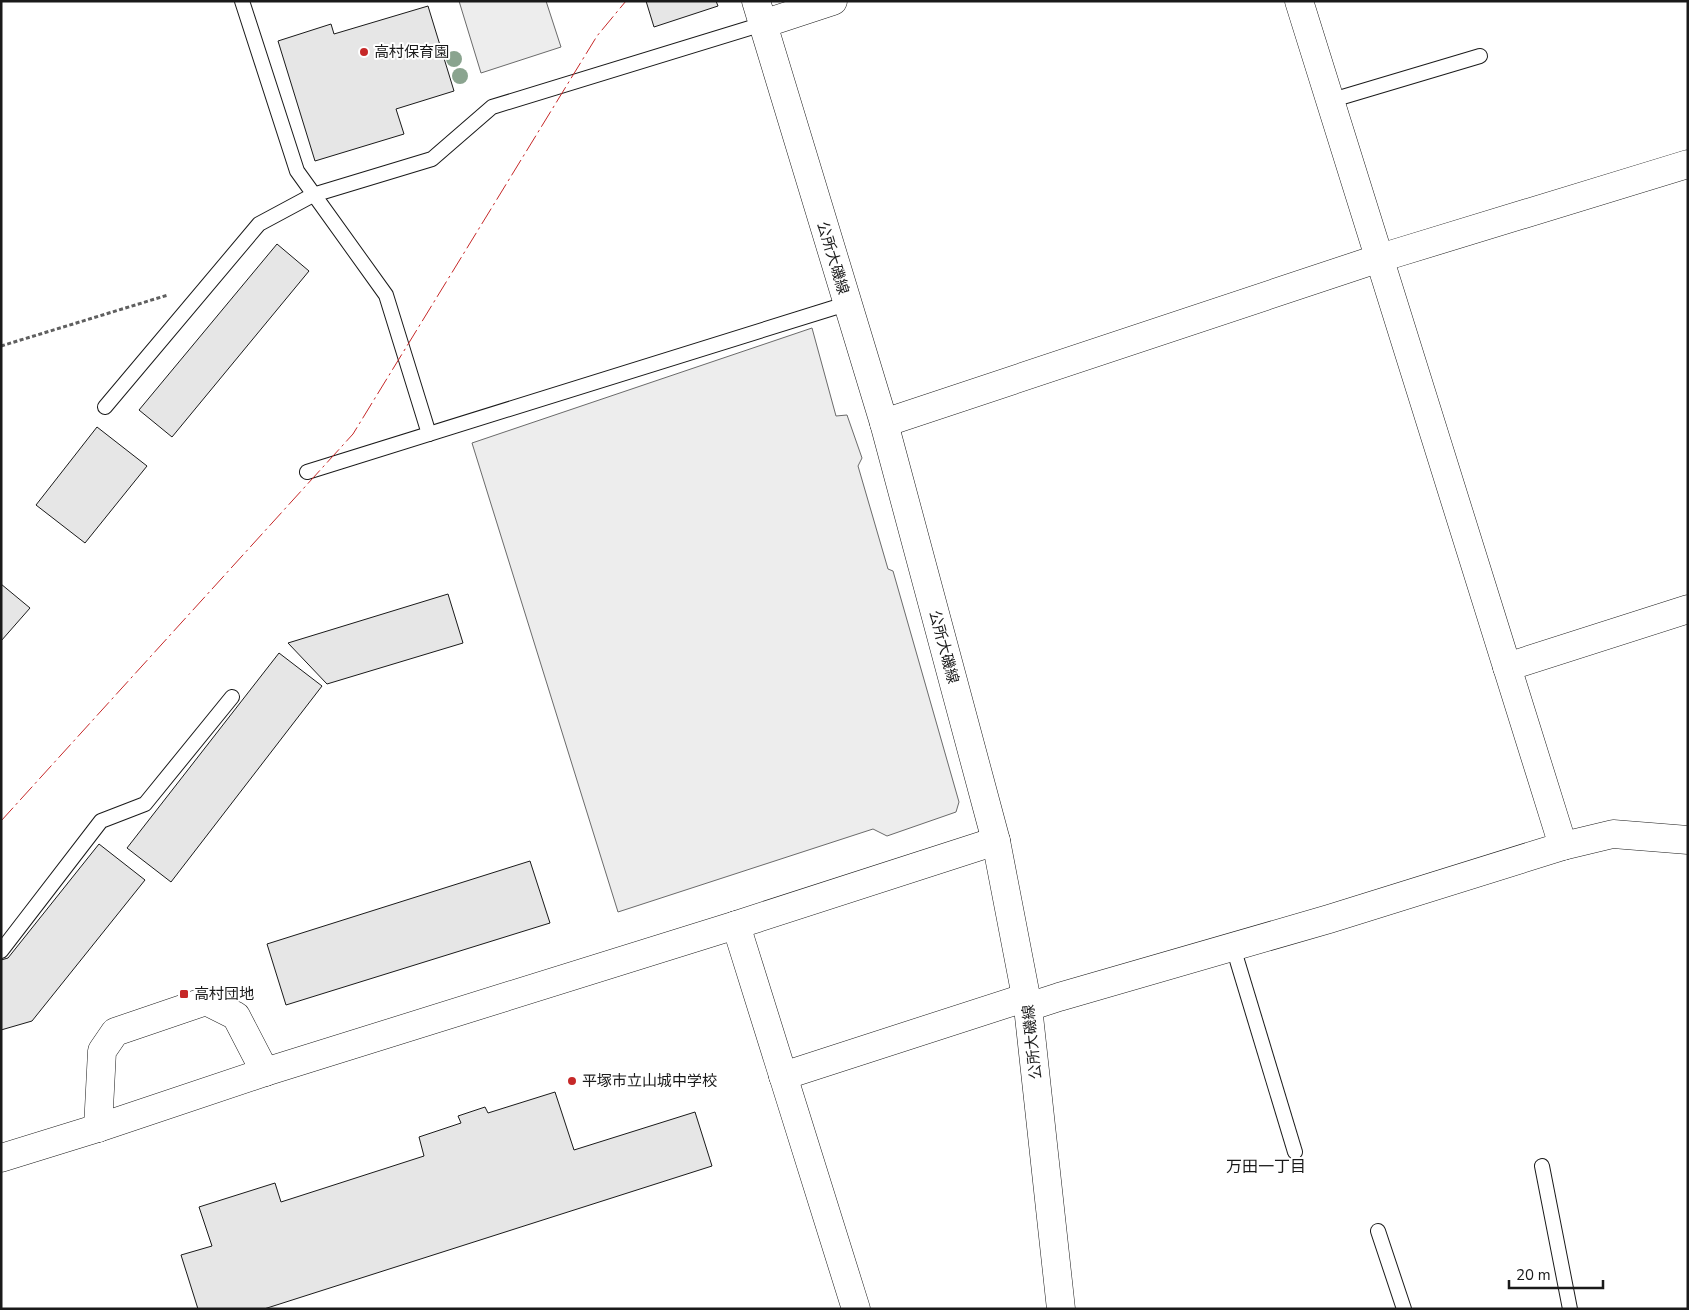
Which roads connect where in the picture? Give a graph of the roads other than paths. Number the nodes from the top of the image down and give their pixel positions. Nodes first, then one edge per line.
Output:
1 (242, 1) edge
2 (833, 1) edge
3 (1299, 1) edge
4 (759, 12) edge
5 (1480, 56) dead end
6 (1329, 101) junction
7 (1688, 164) edge
8 (313, 194) junction
9 (1380, 258) junction
10 (846, 304) junction
11 (105, 408) dead end
12 (884, 423) junction
13 (429, 434) junction
14 (307, 472) dead end
15 (1688, 609) edge
16 (1507, 667) junction
17 (232, 697) dead end
18 (1688, 840) edge
19 (996, 841) junction
20 (1563, 846) junction
21 (736, 925) junction
22 (1233, 947) junction
23 (1, 951) edge
24 (1028, 1002) junction
25 (265, 1072) junction
26 (783, 1076) junction
27 (98, 1128) junction
28 (1295, 1152) dead end
29 (1, 1158) edge
30 (1542, 1166) dead end
31 (1378, 1230) dead end
32 (856, 1309) edge
33 (1061, 1309) edge
34 (1404, 1309) edge
35 (1570, 1309) edge

1 - 8 lane
2 - 4 street
3 - 6 street
4 - 8 lane
4 - 10 street, 公所大磯線
5 - 6 lane
6 - 9 street
7 - 9 street
8 - 11 lane
8 - 13 lane
9 - 12 street
9 - 16 street
10 - 12 street, 公所大磯線
10 - 13 lane
12 - 19 street, 公所大磯線
13 - 14 lane
15 - 16 street
16 - 20 street
17 - 23 lane
18 - 20 street
19 - 21 street
19 - 24 street, 公所大磯線
20 - 22 street
21 - 25 street
21 - 26 street
22 - 24 street
22 - 28 lane
24 - 26 street
24 - 33 street, 公所大磯線
25 - 27 street
25 - 27 street
26 - 32 street
27 - 29 street
30 - 35 lane
31 - 34 lane

